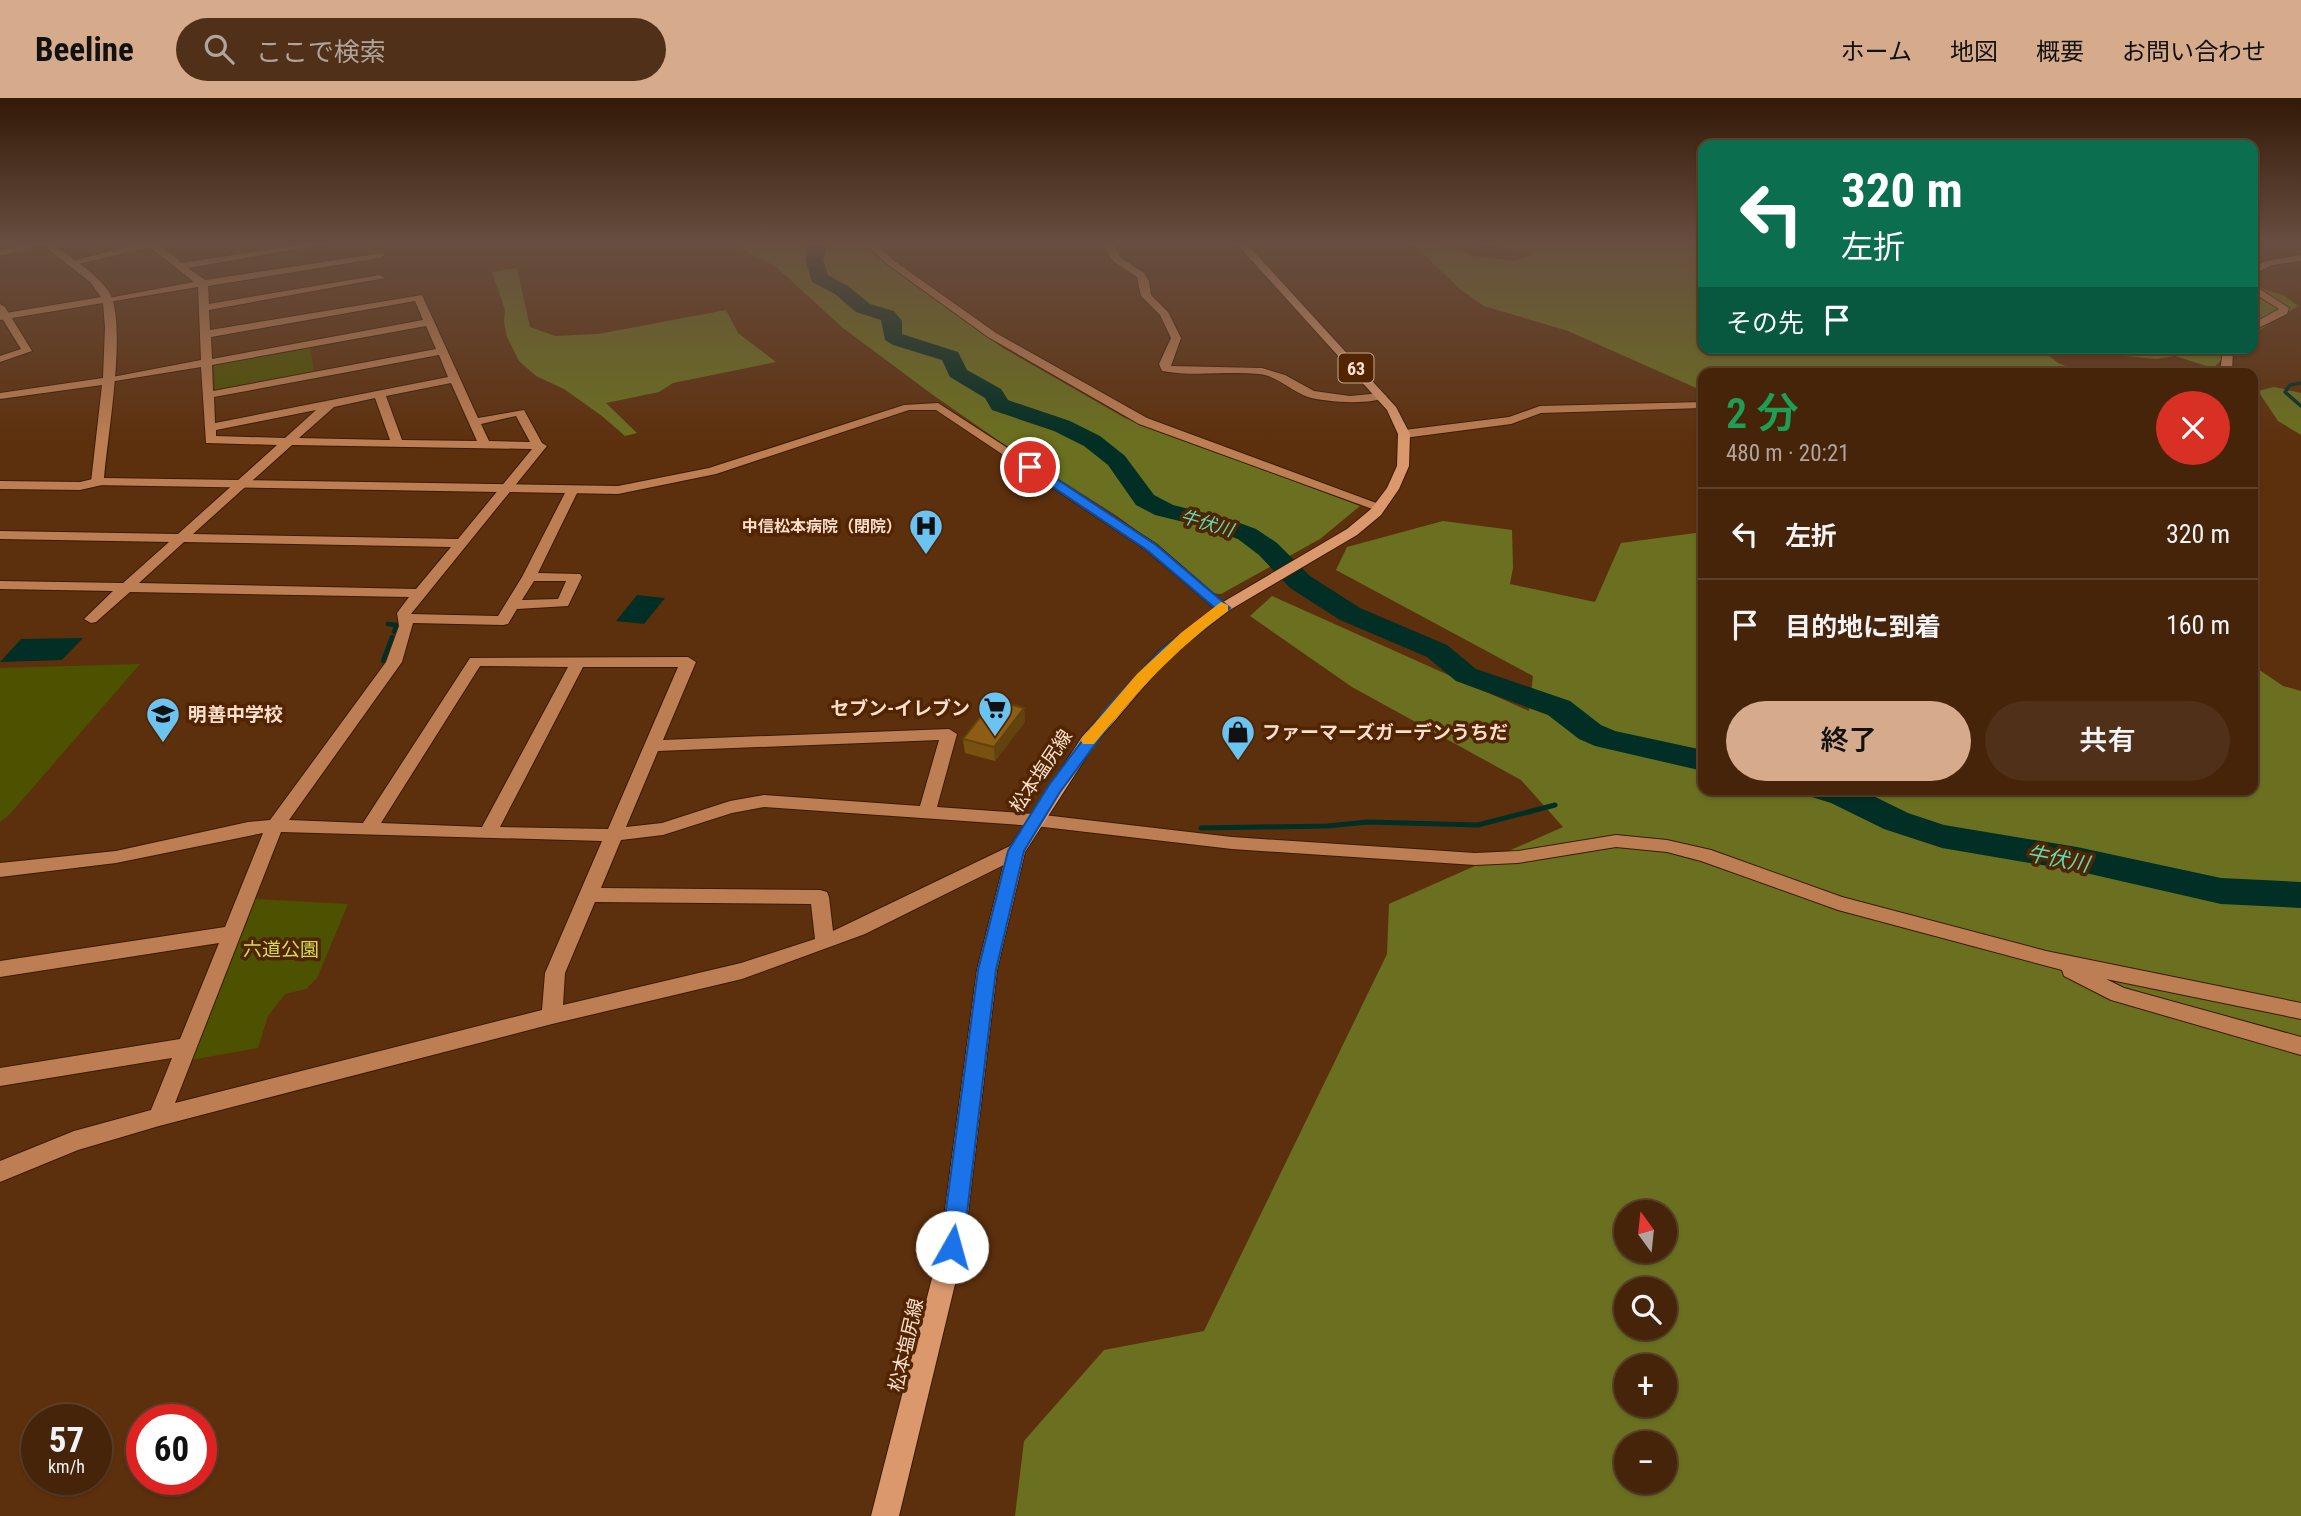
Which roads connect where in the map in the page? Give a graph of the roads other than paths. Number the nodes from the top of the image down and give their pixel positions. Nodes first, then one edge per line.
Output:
1 (23, 310) edge
2 (110, 310) edge
3 (204, 310) edge
4 (343, 310) edge
5 (424, 310) edge
6 (957, 310) edge
7 (1164, 310) edge
8 (1303, 310) edge
9 (2283, 310) edge
10 (2, 313) edge
11 (429, 322) junction
12 (2258, 325) edge
13 (207, 334) junction
14 (442, 351) junction
15 (317, 358) junction
16 (0, 359) edge
17 (206, 363) junction
18 (455, 379) junction
19 (107, 381) junction
20 (380, 395) junction
21 (0, 396) edge
22 (208, 396) junction
23 (1381, 396) junction
24 (329, 405) junction
25 (1698, 405) edge
26 (475, 422) junction
27 (209, 428) junction
28 (1404, 434) junction
29 (287, 441) junction
30 (397, 443) junction
31 (485, 444) junction
32 (538, 446) junction
33 (97, 482) junction
34 (0, 485) edge
35 (237, 485) junction
36 (505, 490) junction
37 (572, 491) junction
38 (1378, 509) junction
39 (0, 535) edge
40 (182, 538) junction
41 (460, 543) junction
42 (529, 578) junction
43 (0, 585) edge
44 (127, 587) junction
45 (418, 593) junction
46 (1230, 604) junction
47 (514, 605) junction
48 (91, 619) dead end
49 (402, 627) junction
50 (578, 662) junction
51 (652, 746) junction
52 (927, 811) junction
53 (1035, 820) junction
54 (275, 826) junction
55 (368, 829) junction
56 (488, 833) junction
57 (613, 835) junction
58 (1016, 851) junction
59 (0, 870) edge
60 (588, 895) junction
61 (230, 934) junction
62 (825, 943) junction
63 (2046, 959) junction
64 (0, 969) edge
65 (2301, 1011) edge
66 (552, 1016) junction
67 (2301, 1046) edge
68 (185, 1047) junction
69 (0, 1077) edge
70 (159, 1117) junction
71 (0, 1172) edge
72 (885, 1516) edge

1 - 10 street
2 - 19 street
3 - 13 street
4 - 13 street
5 - 11 street
6 - 38 street
7 - 23 street
8 - 23 main road, 63
9 - 12 street
10 - 16 street
11 - 14 street
11 - 15 street
13 - 17 street
14 - 15 street
14 - 18 street
15 - 17 street
15 - 22 street
17 - 19 street
17 - 22 street
18 - 20 street
18 - 26 street
19 - 21 street
19 - 33 street
20 - 24 street
20 - 30 street
22 - 27 street
23 - 28 main road, 63
24 - 27 street
24 - 29 street
25 - 28 street
26 - 31 street
26 - 32 street
27 - 29 street
28 - 38 main road, 松本塩尻線
29 - 30 street
29 - 35 street
30 - 31 street
31 - 32 street
32 - 36 street
33 - 34 street
33 - 35 street
35 - 36 street
35 - 40 street
36 - 37 street
36 - 41 street
37 - 42 street
37 - 46 street
38 - 46 main road, 松本塩尻線
39 - 40 street
40 - 41 street
40 - 44 street
41 - 45 street
42 - 47 street
42 - 47 street
43 - 44 street
44 - 45 street
44 - 48 street
45 - 49 street
46 - 53 main road, 松本塩尻線
47 - 49 street
49 - 54 street
50 - 51 street
50 - 55 street
50 - 56 street
51 - 52 street
51 - 57 street
52 - 53 street
52 - 57 street
53 - 58 main road, 松本塩尻線
53 - 63 street
54 - 55 street
54 - 59 street
54 - 61 street
55 - 56 street
56 - 57 street
57 - 60 street
58 - 62 street
58 - 72 main road, 松本塩尻線
60 - 62 street
60 - 66 street
61 - 64 street
61 - 68 street
62 - 66 street
63 - 65 street
63 - 67 street
66 - 70 street
68 - 69 street
68 - 70 street
70 - 71 street

